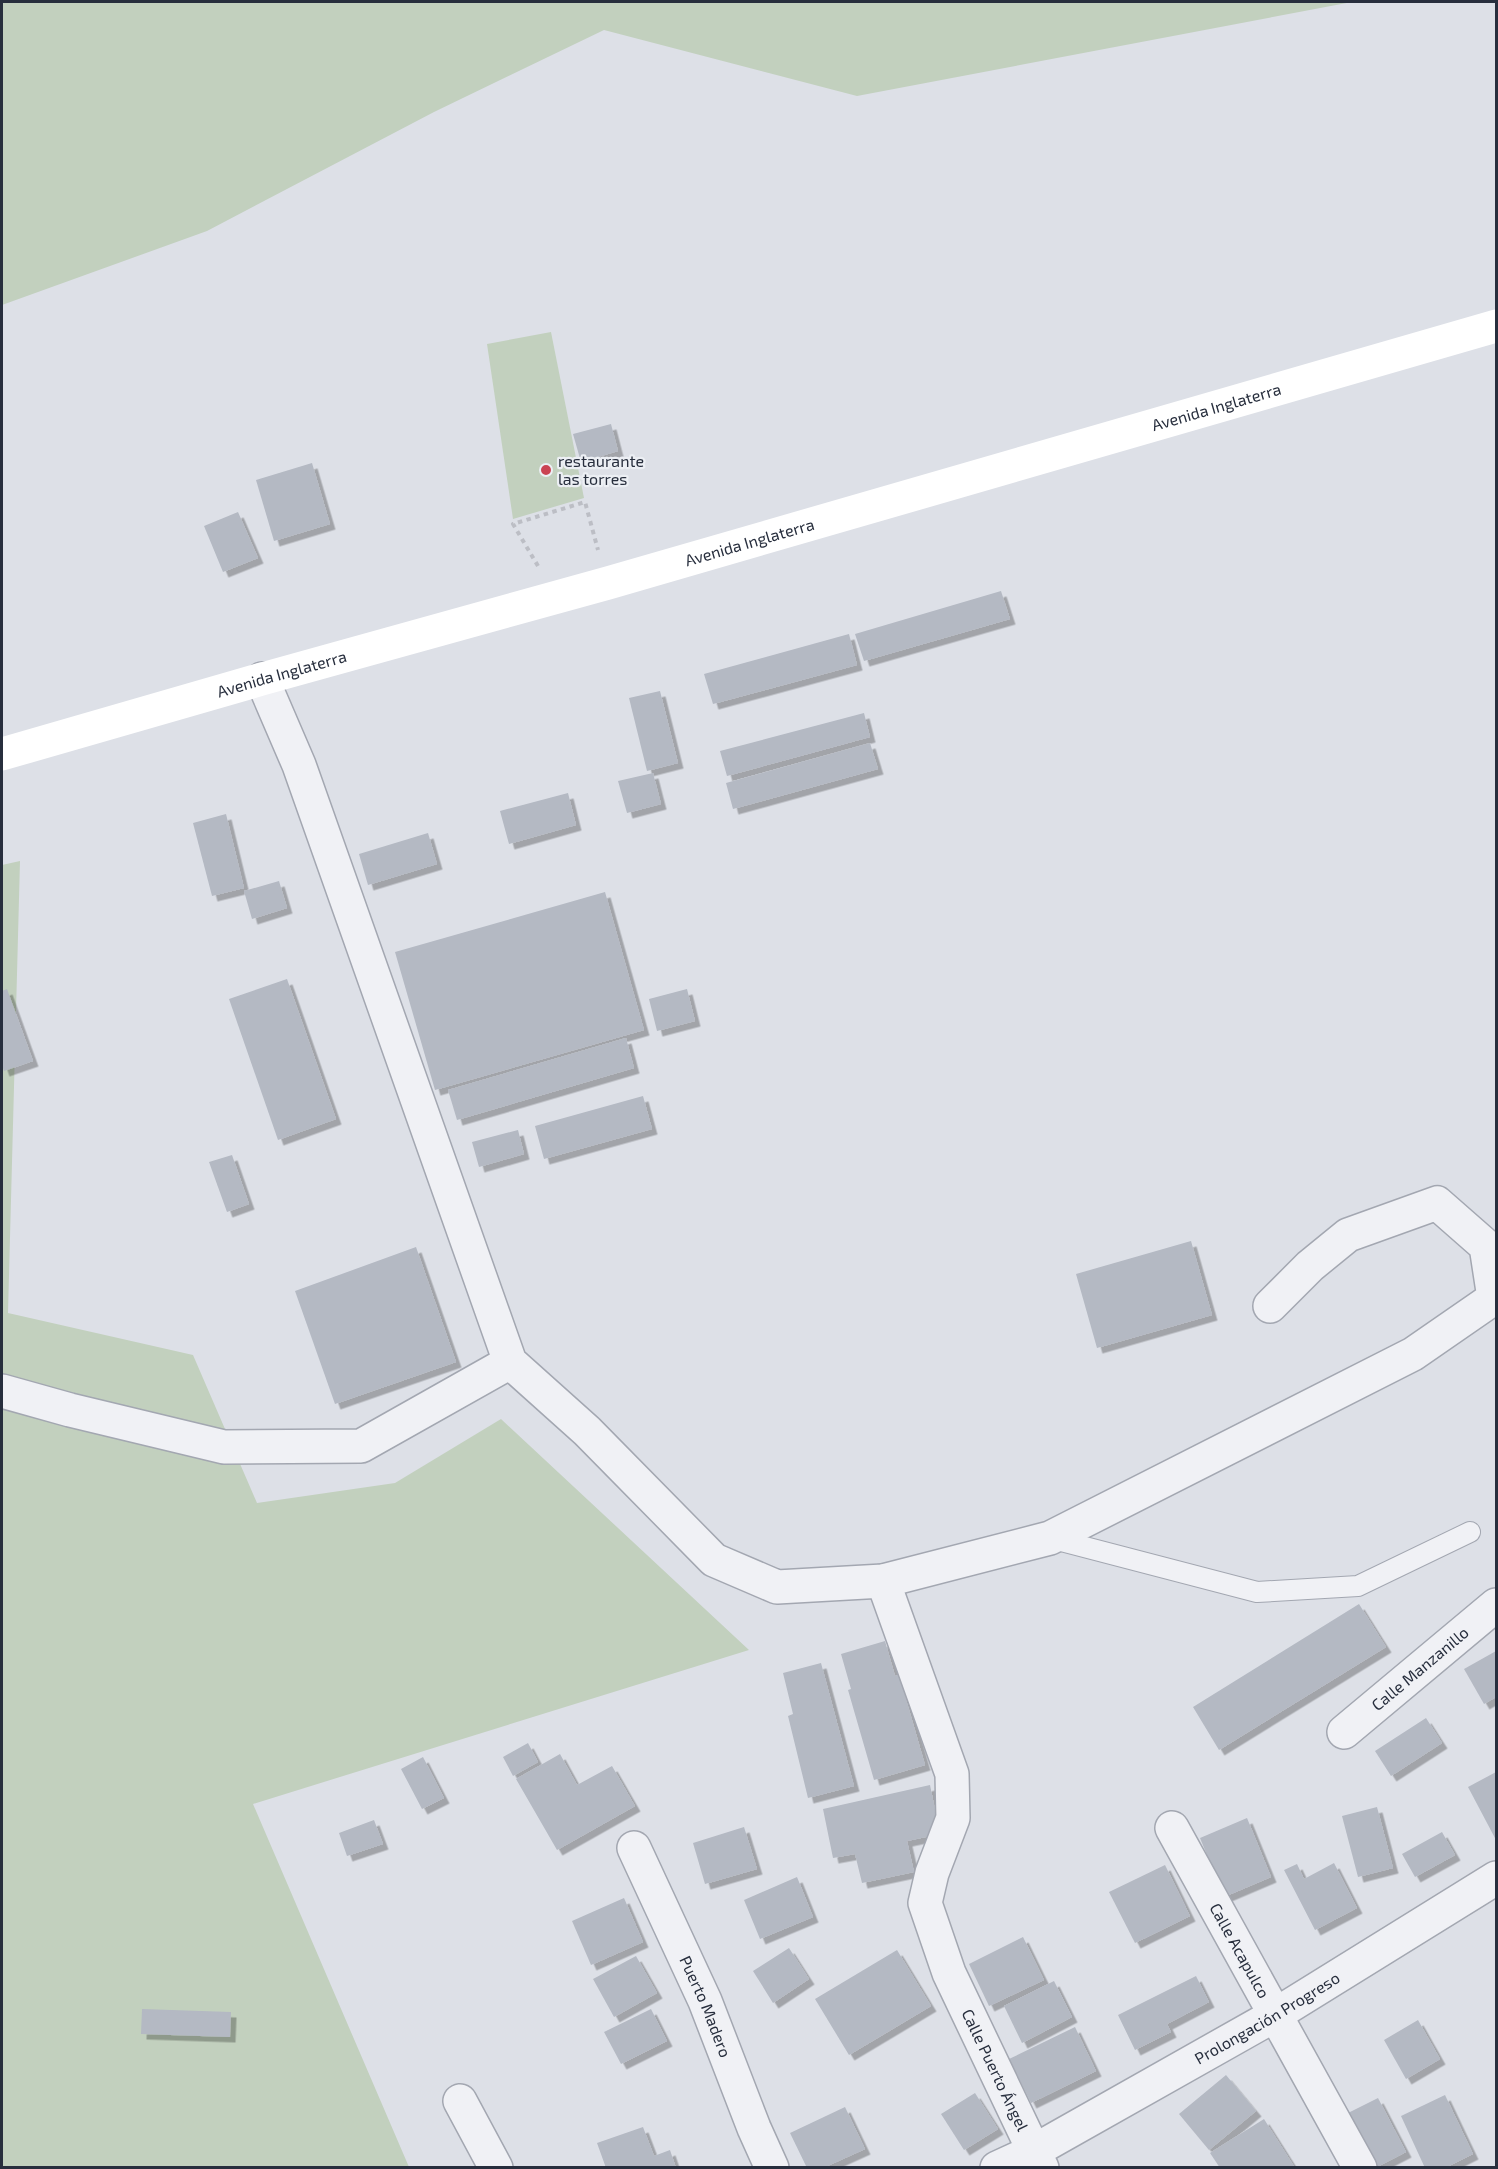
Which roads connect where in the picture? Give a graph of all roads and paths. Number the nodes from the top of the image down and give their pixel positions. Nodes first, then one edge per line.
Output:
1 (1497, 326) edge
2 (608, 583) junction
3 (556, 598) junction
4 (262, 679) junction
5 (2, 754) edge
6 (1270, 1306) dead end
7 (510, 1362) junction
8 (2, 1391) edge
9 (1470, 1532) dead end
10 (1050, 1538) junction
11 (883, 1581) junction
12 (1497, 1605) edge
13 (1344, 1732) dead end
14 (1172, 1828) dead end
15 (634, 1848) dead end
16 (1497, 1878) edge
17 (1275, 2015) junction
18 (460, 2101) dead end
19 (1038, 2159) edge
20 (496, 2168) edge
21 (772, 2168) edge
22 (998, 2168) edge
23 (1360, 2168) edge

1 - 2 main road, Avenida Inglaterra
2 - 3 main road, Avenida Inglaterra
2 - 3 path
3 - 4 main road, Avenida Inglaterra
4 - 5 main road, Avenida Inglaterra
4 - 7 street
6 - 10 street
7 - 8 street
7 - 11 street
9 - 10 lane
10 - 11 street
11 - 19 street, Calle Puerto Ángel
12 - 13 street, Calle Manzanillo
14 - 17 street, Calle Acapulco
15 - 21 street, Puerto Madero
16 - 17 street, Prolongación Progreso
17 - 19 street, Prolongación Progreso
17 - 23 street, Calle Acapulco
18 - 20 street
19 - 22 street, Prolongación Progreso

